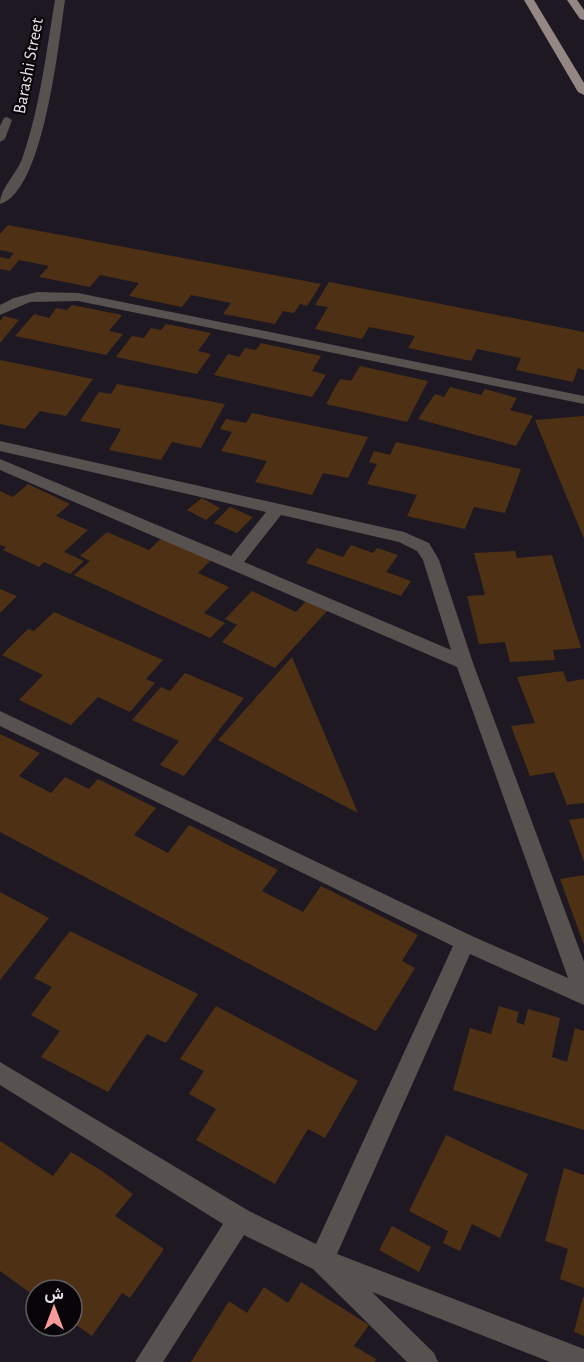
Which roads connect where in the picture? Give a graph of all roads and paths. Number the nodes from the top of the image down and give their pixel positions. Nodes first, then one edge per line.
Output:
1 (60, 0) edge
2 (529, 0) edge
3 (572, 0) edge
4 (584, 17) edge
5 (584, 92) edge
6 (7, 120) dead end
7 (0, 139) edge
8 (0, 200) edge
9 (0, 311) edge
10 (584, 400) edge
11 (0, 446) edge
12 (0, 464) edge
13 (278, 509) junction
14 (234, 564) junction
15 (464, 663) junction
16 (0, 718) edge
17 (465, 942) junction
18 (584, 993) edge
19 (0, 1073) edge
20 (240, 1220) junction
21 (322, 1260) junction
22 (148, 1362) edge
23 (425, 1362) edge
24 (583, 1362) edge

1 - 8 street, Barashi Street
2 - 5 main road
3 - 4 main road
6 - 7 lane
9 - 10 street
11 - 13 street
12 - 14 street
13 - 14 street
13 - 15 street
14 - 15 street
15 - 18 street
16 - 17 street
17 - 18 street
17 - 21 street
19 - 20 street
20 - 21 street
20 - 22 street
21 - 23 street
21 - 24 street

